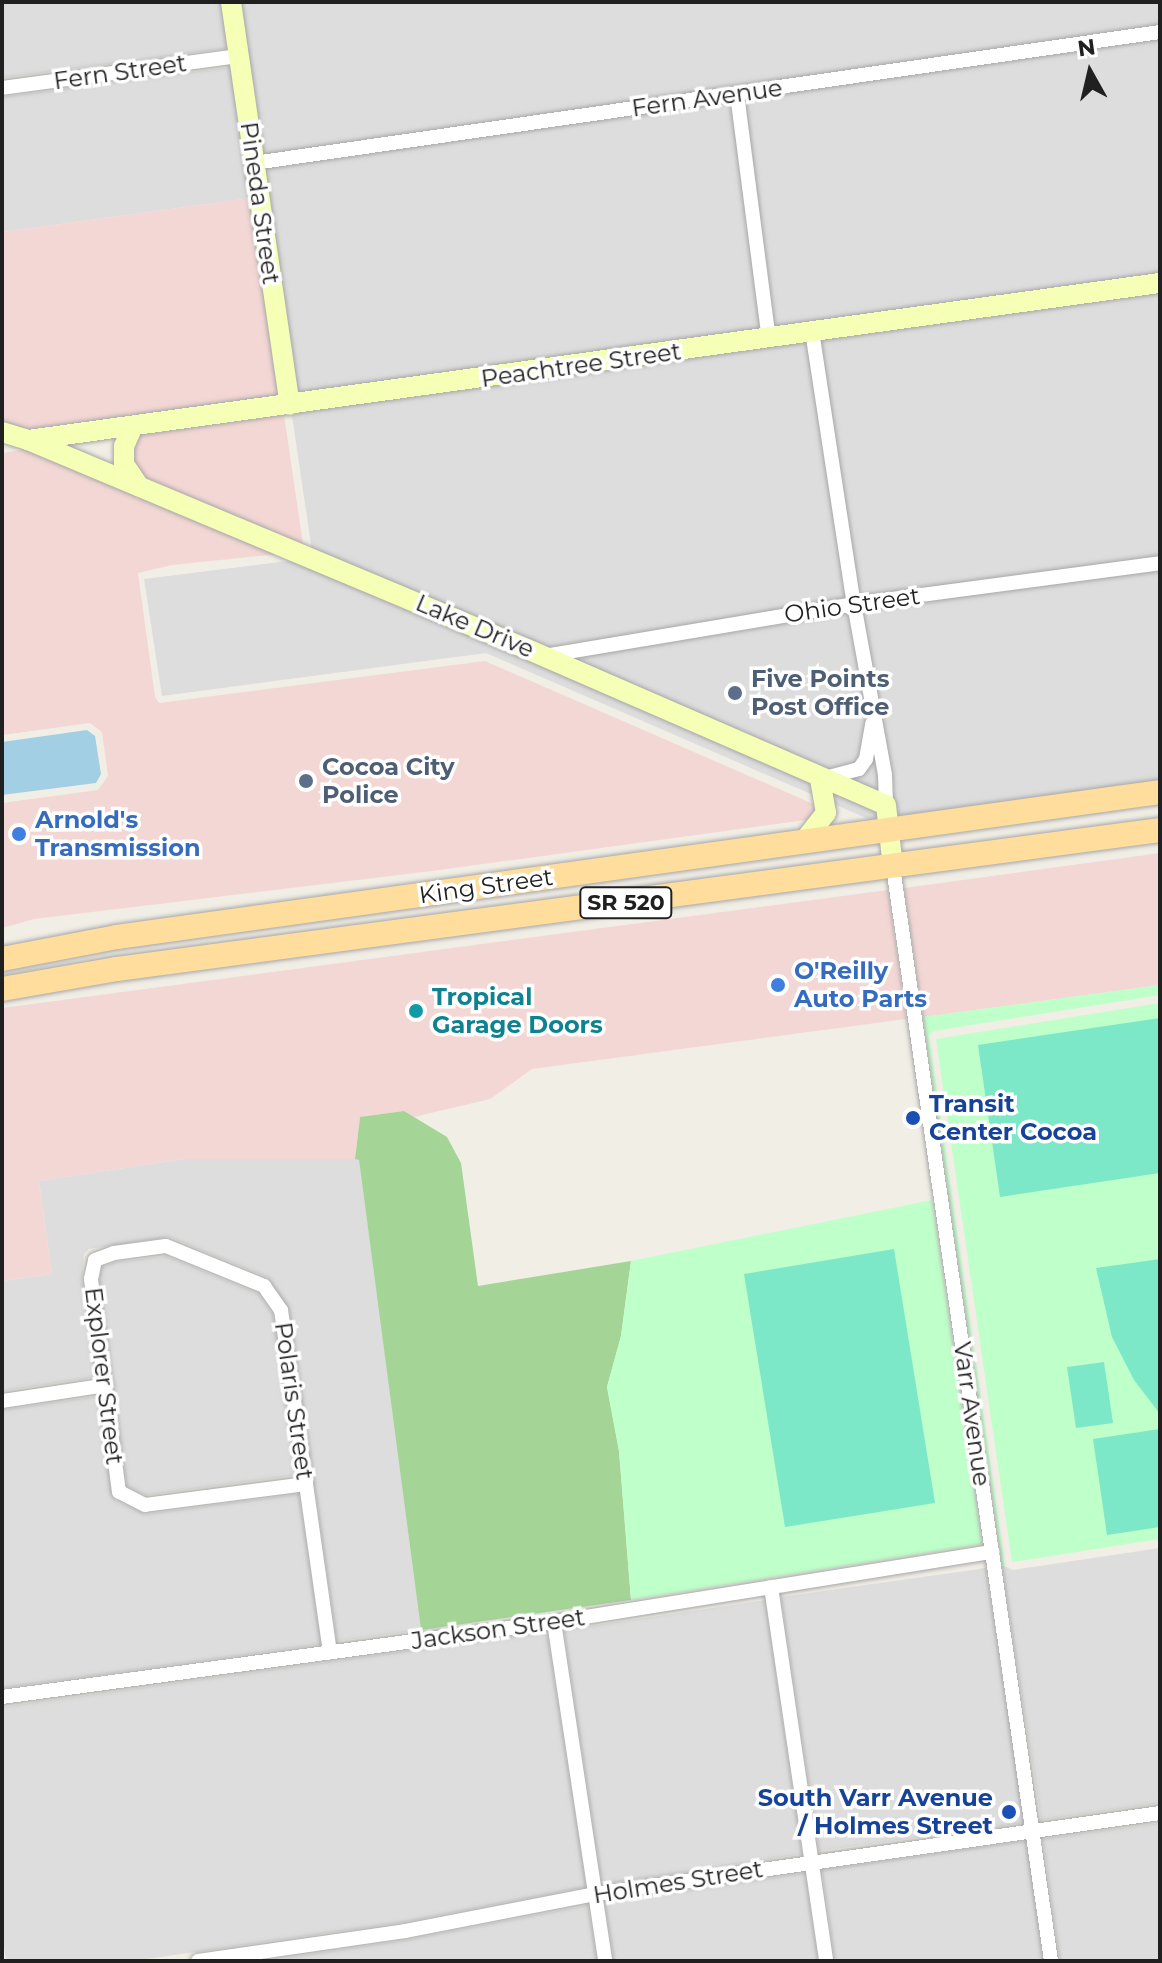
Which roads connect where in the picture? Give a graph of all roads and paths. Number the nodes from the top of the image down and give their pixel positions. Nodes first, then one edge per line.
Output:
1 (231, 2) edge
2 (1160, 32) edge
3 (239, 56) junction
4 (2, 88) edge
5 (737, 94) junction
6 (254, 163) junction
7 (1160, 283) edge
8 (812, 331) junction
9 (769, 339) junction
10 (290, 405) junction
11 (133, 426) junction
12 (2, 432) edge
13 (28, 440) junction
14 (2, 443) edge
15 (139, 486) junction
16 (1160, 563) edge
17 (854, 604) junction
18 (544, 656) junction
19 (874, 716) junction
20 (820, 778) junction
21 (1160, 792) edge
22 (887, 816) junction
23 (1160, 830) edge
24 (804, 841) junction
25 (893, 867) junction
26 (197, 927) junction
27 (2, 959) edge
28 (51, 982) junction
29 (2, 989) edge
30 (95, 1260) joint
31 (106, 1385) junction
32 (2, 1401) edge
33 (306, 1484) junction
34 (992, 1552) junction
35 (771, 1587) junction
36 (554, 1622) junction
37 (330, 1652) junction
38 (2, 1697) edge
39 (1160, 1813) edge
40 (1034, 1831) junction
41 (812, 1862) junction
42 (595, 1894) junction
43 (198, 1961) edge
44 (605, 1961) edge
45 (826, 1961) edge
46 (1051, 1961) edge

1 - 3 street, Pineda Street
2 - 5 street, Fern Avenue
3 - 4 street, Fern Street
3 - 6 street, Pineda Street
5 - 6 street, Fern Avenue
5 - 9 street
6 - 10 street, Pineda Street
7 - 8 street, Peachtree Street
8 - 9 street, Peachtree Street
8 - 17 street
9 - 10 street, Peachtree Street
10 - 11 street, Peachtree Street
11 - 13 street, Peachtree Street
11 - 15 street
12 - 13 street, Lake Drive
13 - 14 street, Peachtree Street
13 - 15 street, Lake Drive
15 - 18 street, Lake Drive
16 - 17 street, Ohio Street
17 - 18 street, Ohio Street
17 - 19 street
18 - 20 street, Lake Drive
19 - 20 street
19 - 22 street
20 - 22 street, Lake Drive
20 - 24 street
21 - 22 main road, King Street / SR 520
22 - 24 main road, King Street / SR 520
22 - 25 street
23 - 25 main road, King Street / SR 520
24 - 26 main road, King Street / SR 520
25 - 28 main road, King Street / SR 520
25 - 34 street, Varr Avenue
26 - 27 main road, King Street / SR 520
26 - 28 main road
28 - 29 main road, King Street / SR 520
30 - 31 street, Explorer Street
30 - 33 street, Polaris Street
31 - 32 street
31 - 33 street, Explorer Street
33 - 37 street, Polaris Street
34 - 35 street, Jackson Street
34 - 40 street, Varr Avenue
35 - 36 street, Jackson Street
35 - 41 street
36 - 37 street, Jackson Street
36 - 42 street
37 - 38 street, Jackson Street
39 - 40 street, Holmes Street
40 - 41 street, Holmes Street
40 - 46 street, Varr Avenue
41 - 42 street, Holmes Street
41 - 45 street
42 - 43 street, Holmes Street
42 - 44 street

